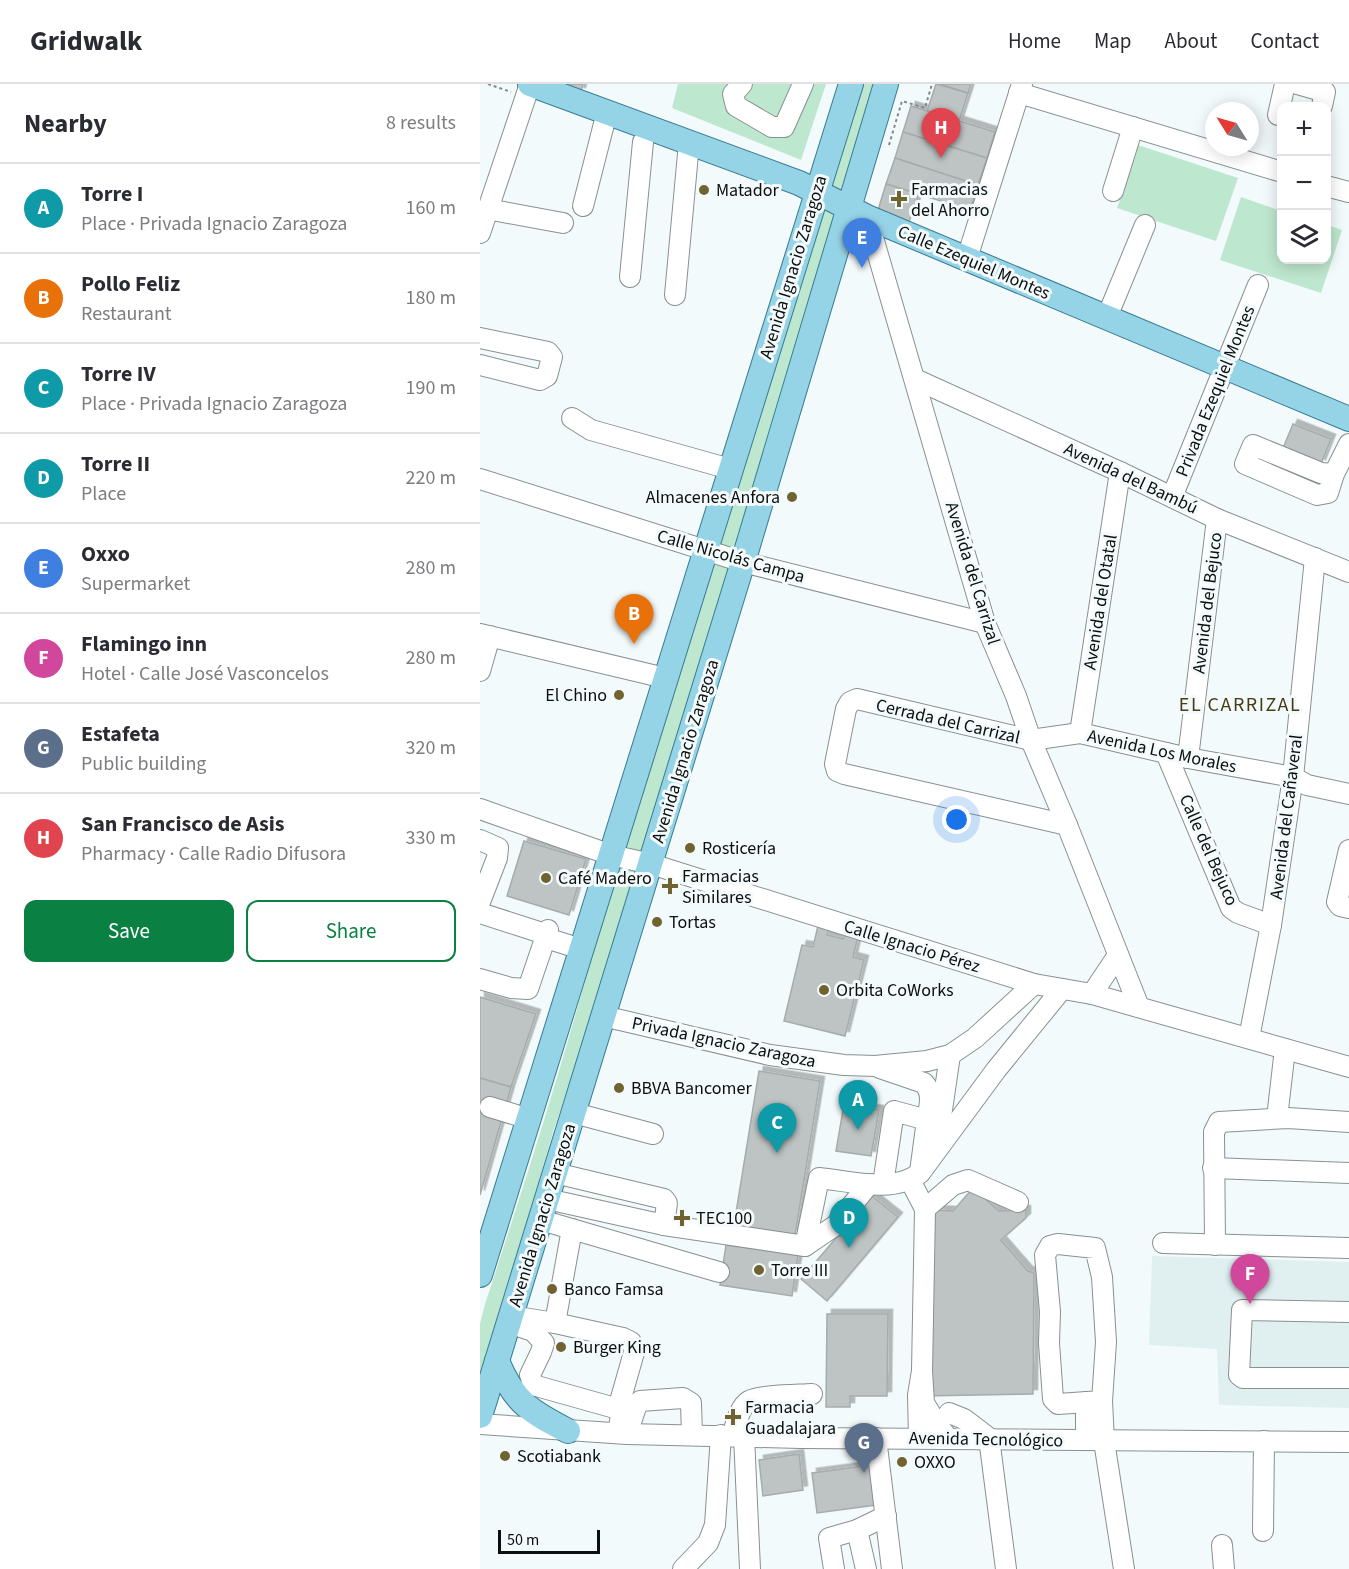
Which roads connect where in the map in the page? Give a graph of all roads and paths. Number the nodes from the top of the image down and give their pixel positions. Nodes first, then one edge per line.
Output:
1 (530, 84) edge
2 (742, 84) edge
3 (803, 84) edge
4 (851, 84) edge
5 (886, 84) edge
6 (1285, 84) edge
7 (1297, 84) edge
8 (1020, 88) edge
9 (1281, 102) edge
10 (1323, 102) edge
11 (607, 112) junction
12 (1133, 128) junction
13 (643, 141) dead end
14 (689, 143) junction
15 (1277, 171) edge
16 (1331, 187) edge
17 (816, 191) junction
18 (1113, 191) dead end
19 (1349, 192) edge
20 (583, 206) dead end
21 (487, 209) junction
22 (858, 211) junction
23 (563, 223) dead end
24 (1144, 225) dead end
25 (480, 232) edge
26 (967, 258) junction
27 (630, 277) dead end
28 (1258, 285) dead end
29 (675, 295) dead end
30 (1107, 317) junction
31 (480, 338) edge
32 (480, 365) edge
33 (1225, 367) junction
34 (915, 379) junction
35 (572, 418) dead end
36 (1349, 419) edge
37 (1349, 444) edge
38 (730, 469) junction
39 (1120, 472) junction
40 (1334, 474) dead end
41 (480, 479) edge
42 (1172, 497) junction
43 (1217, 519) junction
44 (704, 551) junction
45 (1315, 558) junction
46 (743, 562) junction
47 (1349, 572) edge
48 (985, 623) junction
49 (485, 635) edge
50 (480, 671) edge
51 (665, 678) junction
52 (1080, 733) junction
53 (1031, 740) junction
54 (1167, 753) junction
55 (1188, 758) junction
56 (1293, 777) junction
57 (1349, 794) edge
58 (480, 810) edge
59 (1067, 825) junction
60 (480, 840) edge
61 (1349, 850) edge
62 (610, 855) junction
63 (651, 864) junction
64 (480, 902) edge
65 (1349, 908) edge
66 (480, 913) edge
67 (1271, 925) junction
68 (544, 933) junction
69 (583, 944) junction
70 (1118, 955) junction
71 (480, 979) edge
72 (1034, 984) junction
73 (1062, 989) junction
74 (1092, 994) junction
75 (1139, 1007) junction
76 (603, 1016) junction
77 (975, 1038) junction
78 (1249, 1038) junction
79 (1290, 1050) junction
80 (950, 1055) junction
81 (866, 1066) junction
82 (1349, 1067) edge
83 (952, 1081) dead end
84 (933, 1100) junction
85 (490, 1107) dead end
86 (574, 1113) junction
87 (1282, 1118) junction
88 (529, 1119) junction
89 (927, 1120) junction
90 (1349, 1122) edge
91 (653, 1134) dead end
92 (936, 1152) junction
93 (1214, 1168) junction
94 (555, 1173) junction
95 (1349, 1173) edge
96 (915, 1177) junction
97 (876, 1184) junction
98 (1018, 1202) dead end
99 (925, 1209) junction
100 (544, 1210) junction
101 (664, 1225) junction
102 (572, 1229) junction
103 (1163, 1243) dead end
104 (1215, 1245) junction
105 (805, 1246) junction
106 (1349, 1248) edge
107 (719, 1272) dead end
108 (480, 1275) edge
109 (1349, 1312) edge
110 (509, 1319) junction
111 (555, 1323) junction
112 (497, 1360) junction
113 (922, 1371) junction
114 (1349, 1378) edge
115 (812, 1394) dead end
116 (1094, 1401) junction
117 (619, 1406) junction
118 (948, 1413) dead end
119 (480, 1416) edge
120 (480, 1424) edge
121 (568, 1431) junction
122 (618, 1433) junction
123 (692, 1435) junction
124 (732, 1436) junction
125 (876, 1438) junction
126 (919, 1438) junction
127 (948, 1438) junction
128 (989, 1438) junction
129 (1095, 1441) junction
130 (1264, 1441) junction
131 (1349, 1442) edge
132 (886, 1516) junction
133 (857, 1530) junction
134 (1263, 1531) dead end
135 (1222, 1545) dead end
136 (683, 1569) edge
137 (750, 1569) edge
138 (834, 1569) edge
139 (866, 1569) edge
140 (892, 1569) edge
141 (1006, 1569) edge
142 (1124, 1569) edge
143 (1224, 1569) edge

1 - 11 main road, Calle Ezequiel Montes
1 - 21 street
2 - 3 street
4 - 17 main road, Avenida Ignacio Zaragoza
5 - 22 main road, Avenida Ignacio Zaragoza
6 - 9 street
7 - 10 street
8 - 12 street
8 - 26 street
11 - 14 main road, Calle Ezequiel Montes
11 - 20 street
12 - 15 street
12 - 18 street
13 - 27 street
14 - 17 main road, Calle Ezequiel Montes
14 - 29 street
16 - 19 street
17 - 22 main road, Calle Ezequiel Montes
17 - 38 main road, Avenida Ignacio Zaragoza
21 - 23 street
21 - 25 street
22 - 26 main road, Calle Ezequiel Montes
22 - 34 street, Avenida del Carrizal
22 - 46 main road, Avenida Ignacio Zaragoza
24 - 30 street
26 - 30 main road, Calle Ezequiel Montes
28 - 33 street, Privada Ezequiel Montes
30 - 33 main road, Calle Ezequiel Montes
31 - 32 street
33 - 36 main road, Calle Ezequiel Montes
33 - 42 street, Privada Ezequiel Montes
34 - 39 street, Avenida del Bambú
34 - 48 street, Avenida del Carrizal
35 - 38 street
37 - 40 street
38 - 44 main road, Avenida Ignacio Zaragoza
39 - 42 street, Avenida del Bambú
39 - 52 street, Avenida del Otatal
41 - 44 street, Calle Nicolás Campa
42 - 43 street, Avenida del Bambú
43 - 45 street, Avenida del Bambú
43 - 55 street, Avenida del Bejuco
44 - 46 street, Calle Nicolás Campa
44 - 51 main road, Avenida Ignacio Zaragoza
45 - 47 street, Avenida del Bambú
45 - 56 street, Avenida del Cañaveral
46 - 48 street, Calle Nicolás Campa
46 - 63 main road, Avenida Ignacio Zaragoza
48 - 53 street, Avenida del Carrizal
49 - 50 street
49 - 51 street
51 - 62 main road, Avenida Ignacio Zaragoza
52 - 53 street, Avenida Los Morales
52 - 54 street, Avenida Los Morales
53 - 59 street, Avenida del Carrizal
53 - 59 street, Cerrada del Carrizal
54 - 55 street, Avenida Los Morales
54 - 67 street, Calle del Bejuco
55 - 56 street, Avenida Los Morales
56 - 57 street, Avenida Los Morales
56 - 67 street, Avenida del Cañaveral
58 - 62 street, Calle Ignacio Pérez
59 - 70 street, Avenida del Carrizal
60 - 64 street
61 - 65 street
62 - 63 street, Calle Ignacio Pérez
62 - 69 main road, Avenida Ignacio Zaragoza
63 - 72 street, Calle Ignacio Pérez
63 - 76 main road, Avenida Ignacio Zaragoza
66 - 68 street
67 - 78 street, Avenida del Cañaveral
68 - 69 street
68 - 71 street
69 - 88 main road, Avenida Ignacio Zaragoza
70 - 74 street
70 - 75 street, Avenida del Carrizal
72 - 73 street, Calle Ignacio Pérez
72 - 77 street, Privada Ignacio Zaragoza
73 - 74 street, Calle Ignacio Pérez
73 - 92 street
74 - 75 street, Calle Ignacio Pérez
75 - 78 street, Calle Ignacio Pérez
76 - 81 street, Privada Ignacio Zaragoza
76 - 86 main road, Avenida Ignacio Zaragoza
77 - 80 street, Privada Ignacio Zaragoza
77 - 83 street
78 - 79 street, Calle Ignacio Pérez
79 - 82 street, Calle Ignacio Pérez
79 - 87 street
80 - 81 street, Privada Ignacio Zaragoza
80 - 84 street
81 - 84 street
81 - 89 street
84 - 92 street
85 - 88 street
86 - 91 street
86 - 94 main road, Avenida Ignacio Zaragoza
87 - 90 street
87 - 93 street
88 - 108 main road, Avenida Ignacio Zaragoza
89 - 96 street
89 - 97 street
92 - 96 street
93 - 95 street
93 - 104 street
94 - 100 main road, Avenida Ignacio Zaragoza
94 - 101 street
96 - 97 street
96 - 99 street
97 - 105 street
97 - 105 street
98 - 99 street
99 - 113 street
100 - 101 street
100 - 102 street
100 - 110 main road, Avenida Ignacio Zaragoza
101 - 105 street
102 - 107 street
102 - 111 street
103 - 104 street
104 - 106 street
109 - 114 street
110 - 111 street
110 - 112 main road, Avenida Ignacio Zaragoza
110 - 117 street
111 - 117 street
112 - 119 main road, Avenida Ignacio Zaragoza
112 - 121 main road
113 - 126 street
113 - 127 street
115 - 124 street
116 - 116 street
116 - 129 street
117 - 122 street
118 - 128 street
120 - 121 street, Avenida Tecnológico
121 - 122 street, Avenida Tecnológico
122 - 123 street, Avenida Tecnológico
122 - 123 street
123 - 124 street, Avenida Tecnológico
124 - 125 street, Avenida Tecnológico
124 - 136 street
124 - 137 street
125 - 126 street, Avenida Tecnológico
125 - 132 street
126 - 127 street, Avenida Tecnológico
127 - 128 street, Avenida Tecnológico
128 - 129 street, Avenida Tecnológico
128 - 141 street
129 - 130 street, Avenida Tecnológico
129 - 142 street
130 - 131 street, Avenida Tecnológico
130 - 134 street
132 - 133 street
132 - 140 street
133 - 138 street
133 - 139 street
135 - 143 street

